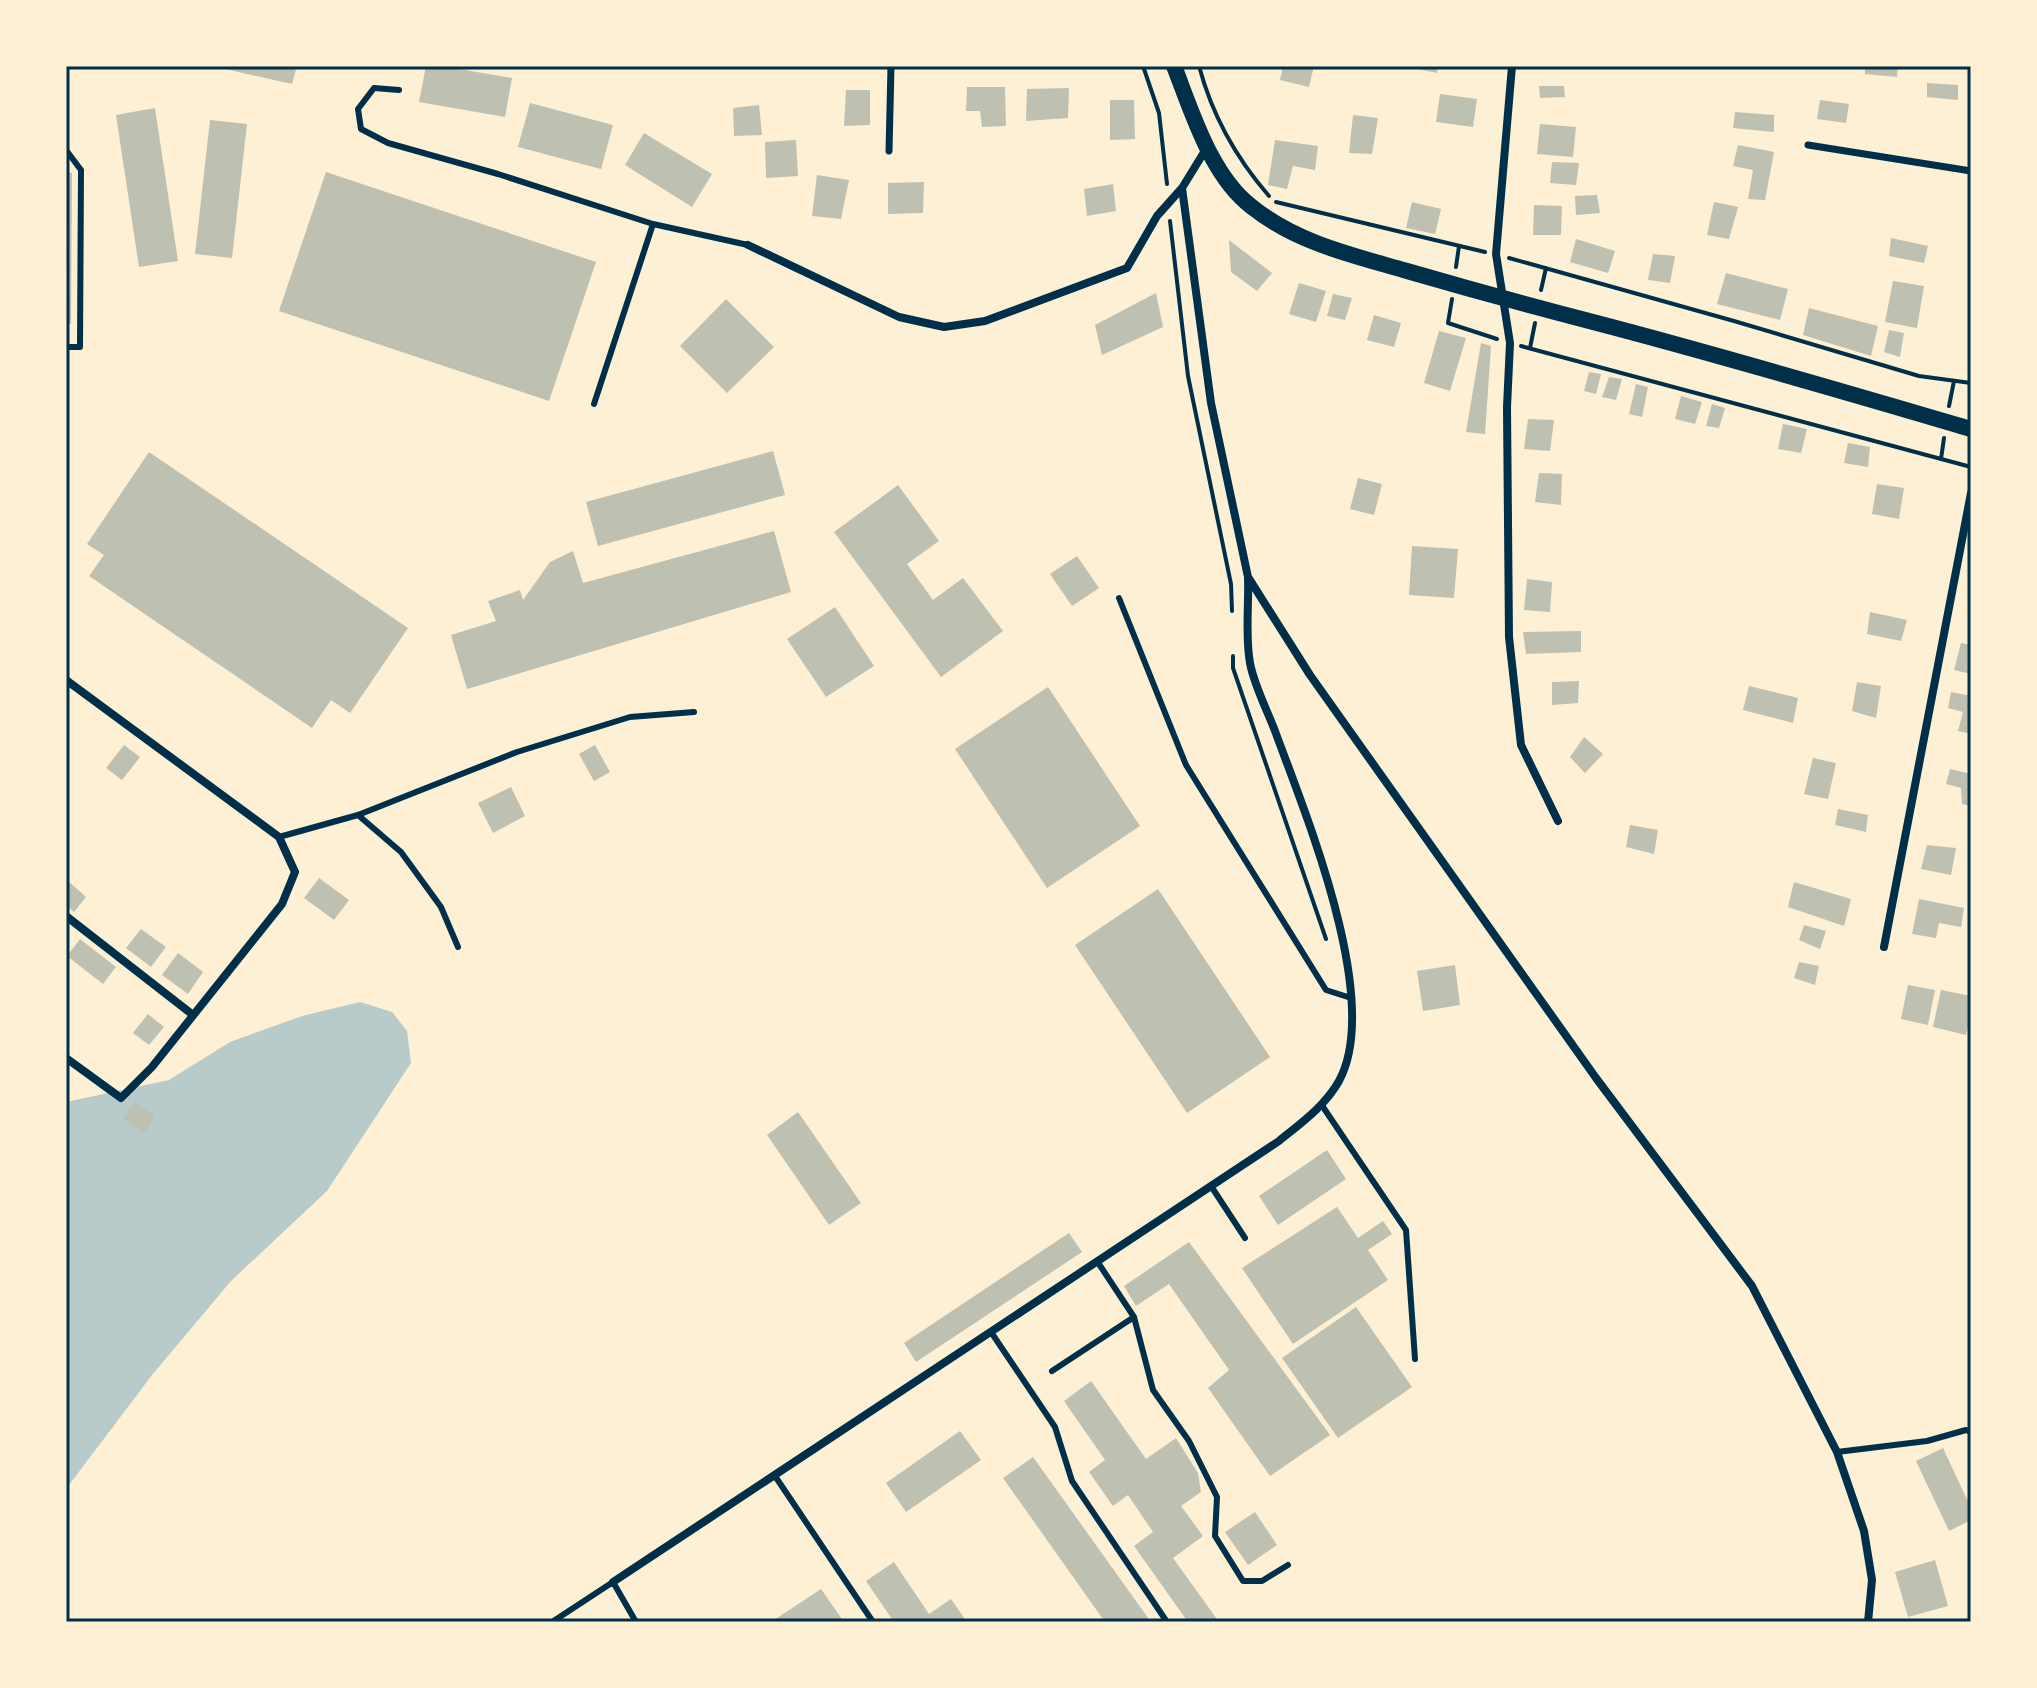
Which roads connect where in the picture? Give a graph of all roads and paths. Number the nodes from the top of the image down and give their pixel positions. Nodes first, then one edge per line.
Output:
1 (891, 66) edge
2 (1174, 66) edge
3 (1199, 66) edge
4 (1512, 66) edge
5 (399, 90) dead end
6 (1808, 145) dead end
7 (1206, 149) junction
8 (66, 150) edge
9 (889, 151) dead end
10 (1971, 171) edge
11 (1182, 188) junction
12 (653, 224) junction
13 (748, 245) joint
14 (1459, 246) junction
15 (1496, 254) junction
16 (1454, 285) junction
17 (1504, 299) junction
18 (1510, 343) junction
19 (66, 347) edge
20 (1971, 383) edge
21 (594, 404) dead end
22 (1971, 429) edge
23 (1971, 467) edge
24 (1971, 493) edge
25 (1248, 577) junction
26 (1119, 598) dead end
27 (66, 680) edge
28 (694, 712) dead end
29 (358, 815) junction
30 (1558, 821) dead end
31 (279, 837) junction
32 (66, 916) edge
33 (458, 947) dead end
34 (1884, 947) dead end
35 (1351, 998) junction
36 (193, 1015) junction
37 (66, 1058) edge
38 (1321, 1104) junction
39 (1211, 1186) junction
40 (1245, 1238) dead end
41 (1097, 1261) junction
42 (1134, 1317) junction
43 (991, 1332) junction
44 (1415, 1359) dead end
45 (1052, 1371) dead end
46 (1971, 1432) edge
47 (1837, 1452) junction
48 (775, 1476) junction
49 (1288, 1565) dead end
50 (613, 1582) junction
51 (552, 1622) edge
52 (636, 1622) edge
53 (873, 1622) edge
54 (1167, 1622) edge
55 (1868, 1622) edge

1 - 9 street
2 - 7 main road
3 - 14 path
4 - 15 street
5 - 12 lane
6 - 10 street
7 - 11 street
7 - 16 main road
8 - 19 lane
11 - 13 street
11 - 25 street
12 - 13 lane
12 - 21 lane
14 - 15 path
14 - 16 path
15 - 17 street
15 - 20 path
16 - 17 main road
16 - 18 path
17 - 18 street
17 - 22 main road
18 - 23 path
18 - 30 street
24 - 34 street
25 - 35 street
25 - 47 street
26 - 35 lane
27 - 31 street
28 - 29 lane
29 - 31 lane
29 - 33 lane
31 - 36 street
32 - 36 street
35 - 38 street
36 - 37 street
38 - 39 street
38 - 44 lane
39 - 40 lane
39 - 41 street
41 - 42 lane
41 - 43 street
42 - 45 lane
42 - 49 lane
43 - 48 street
43 - 54 lane
46 - 47 lane
47 - 55 street
48 - 50 street
48 - 53 lane
50 - 51 lane
50 - 52 lane

